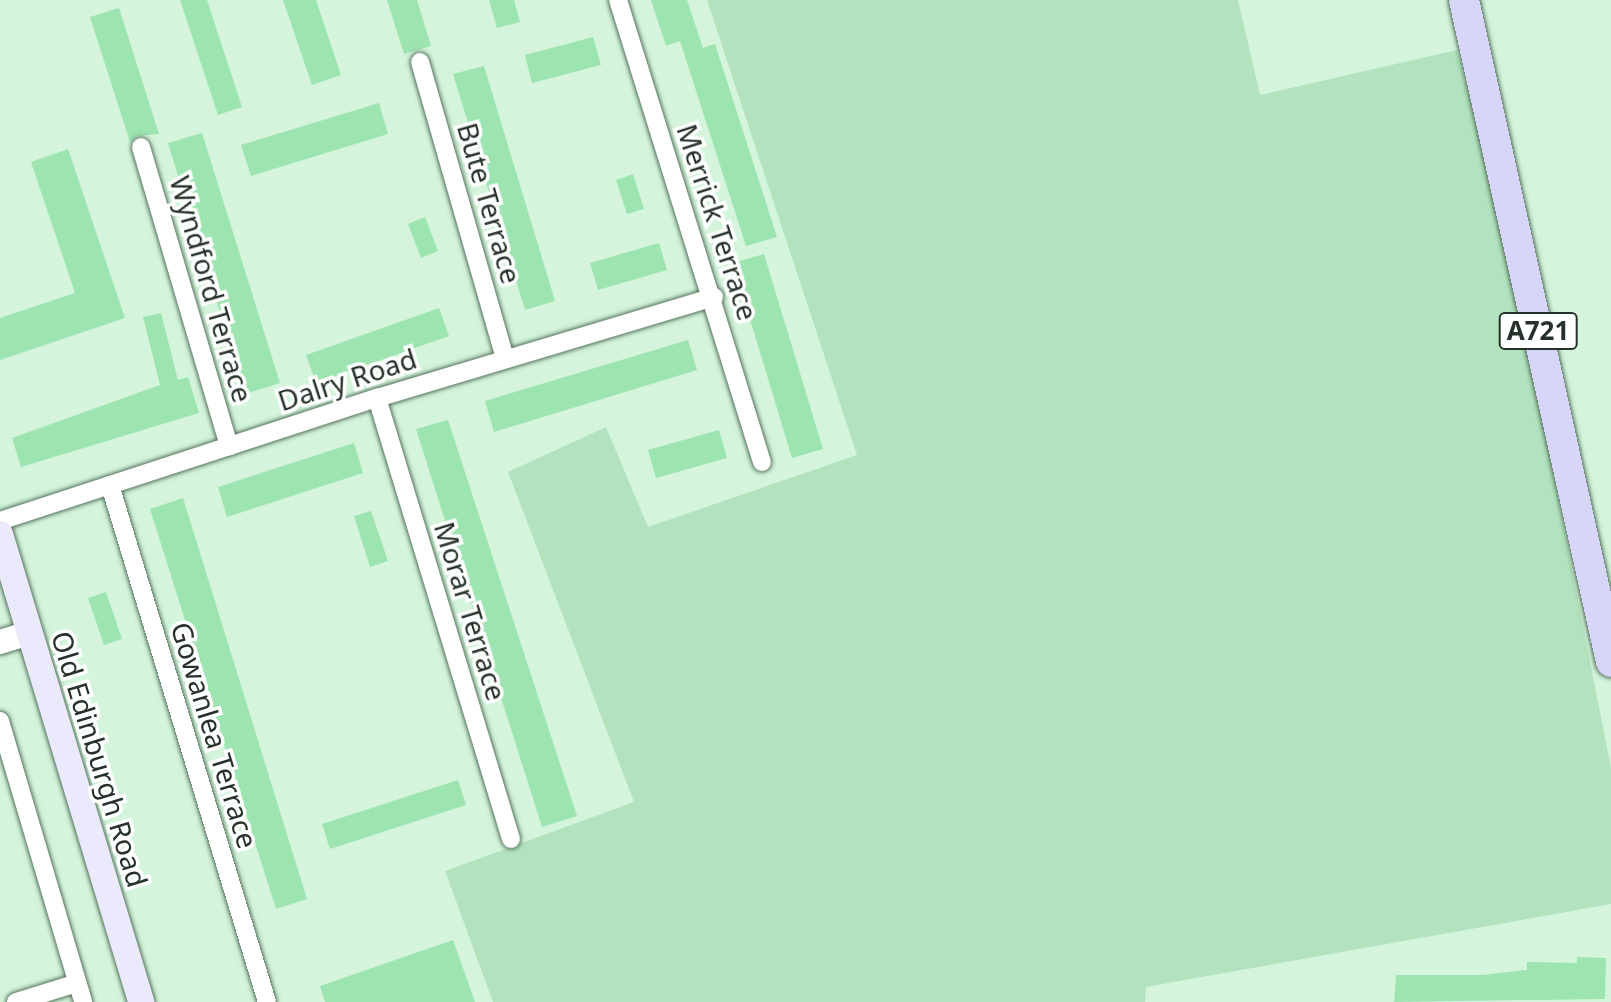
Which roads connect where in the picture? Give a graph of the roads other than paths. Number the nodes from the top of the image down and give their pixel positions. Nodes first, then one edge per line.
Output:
1 (618, 0) edge
2 (1464, 0) edge
3 (420, 62) dead end
4 (141, 147) dead end
5 (714, 297) junction
6 (505, 359) junction
7 (377, 398) junction
8 (229, 446) junction
9 (762, 462) dead end
10 (110, 485) junction
11 (0, 521) edge
12 (0, 534) edge
13 (27, 634) junction
14 (0, 642) edge
15 (1611, 662) edge
16 (0, 721) edge
17 (511, 839) dead end
18 (77, 983) junction
19 (16, 1002) edge
20 (83, 1002) edge
21 (141, 1002) edge
22 (267, 1002) edge

1 - 5 street, Merrick Terrace
2 - 15 main road, A721
3 - 6 street, Bute Terrace
4 - 8 street, Wyndford Terrace
5 - 6 street, Dalry Road
5 - 9 street, Merrick Terrace
6 - 7 street, Dalry Road
7 - 8 street, Dalry Road
7 - 17 street, Morar Terrace
8 - 10 street, Dalry Road
10 - 11 street, Dalry Road
10 - 22 street, Gowanlea Terrace
12 - 13 main road, Old Edinburgh Road
13 - 14 street
13 - 21 main road, Old Edinburgh Road
16 - 18 street
18 - 19 street
18 - 20 street

